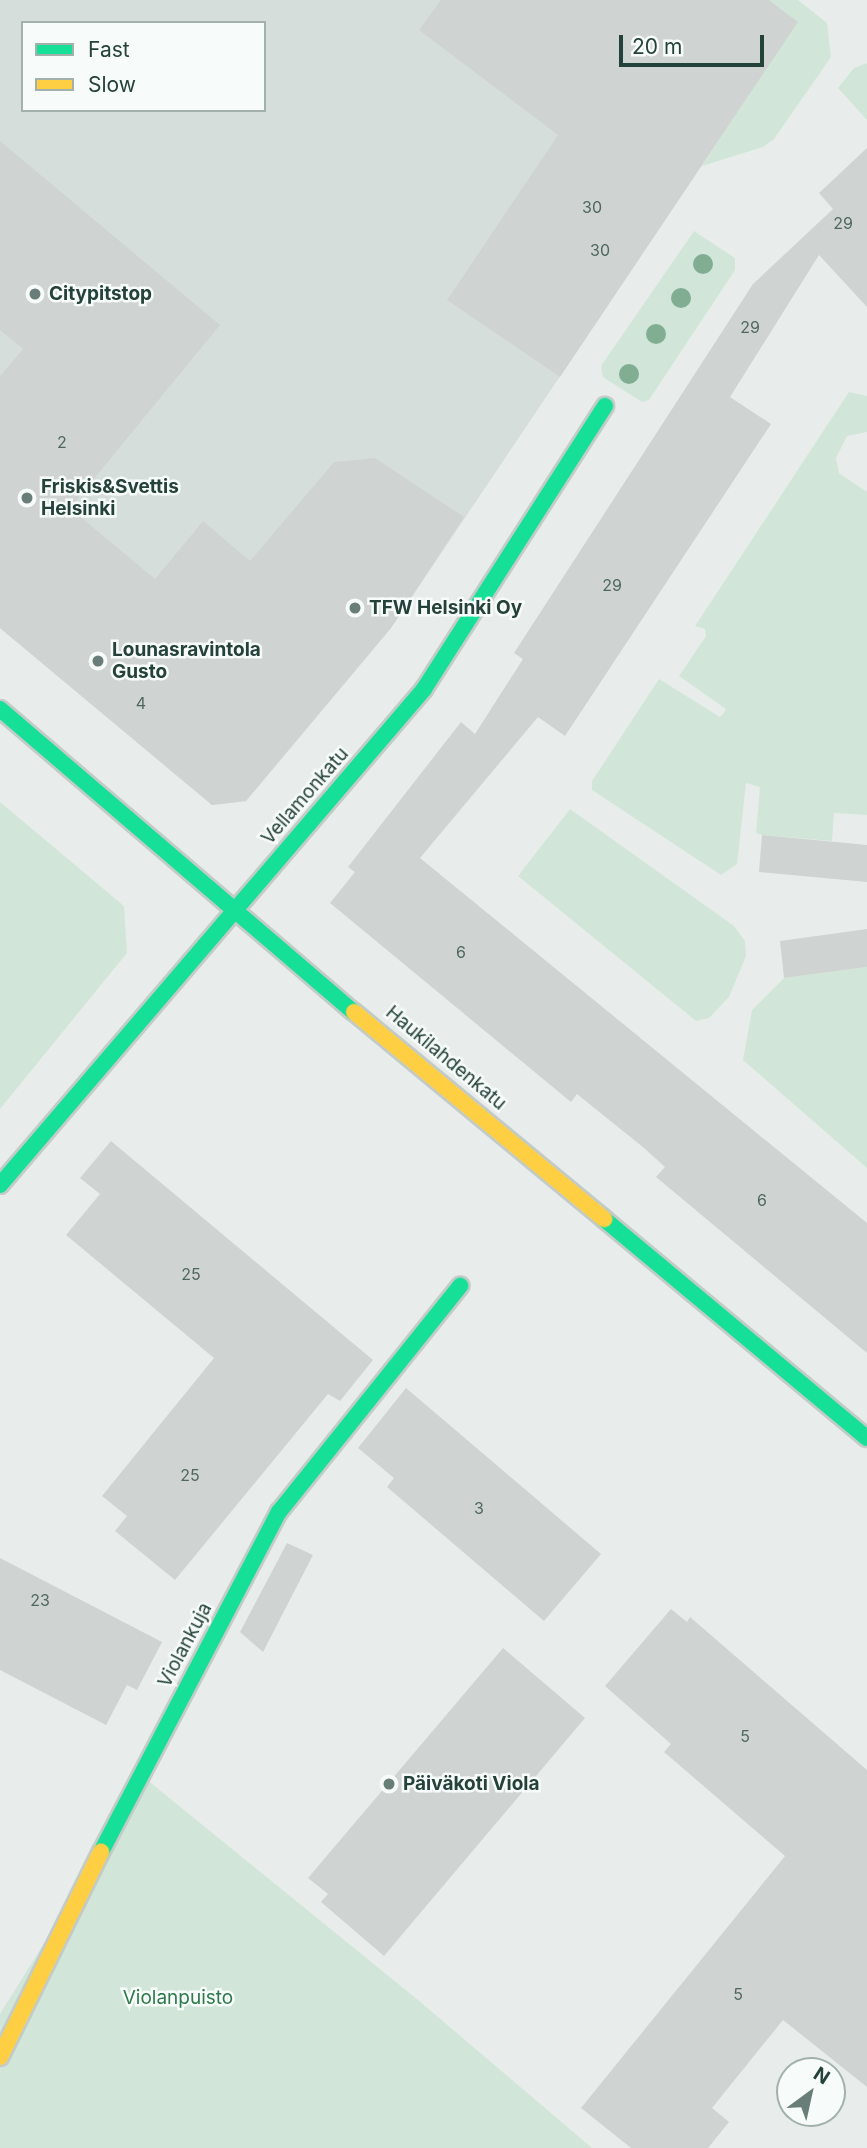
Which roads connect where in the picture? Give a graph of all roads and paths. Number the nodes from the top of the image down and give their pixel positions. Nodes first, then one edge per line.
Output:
1 (605, 407) dead end
2 (0, 709) edge
3 (236, 911) junction
4 (0, 1185) edge
5 (460, 1286) dead end
6 (867, 1438) edge
7 (0, 2057) edge

1 - 3 street, Vellamonkatu
2 - 3 street, Haukilahdenkatu
3 - 4 street, Vellamonkatu
3 - 6 street, Haukilahdenkatu
5 - 7 street, Violankuja

